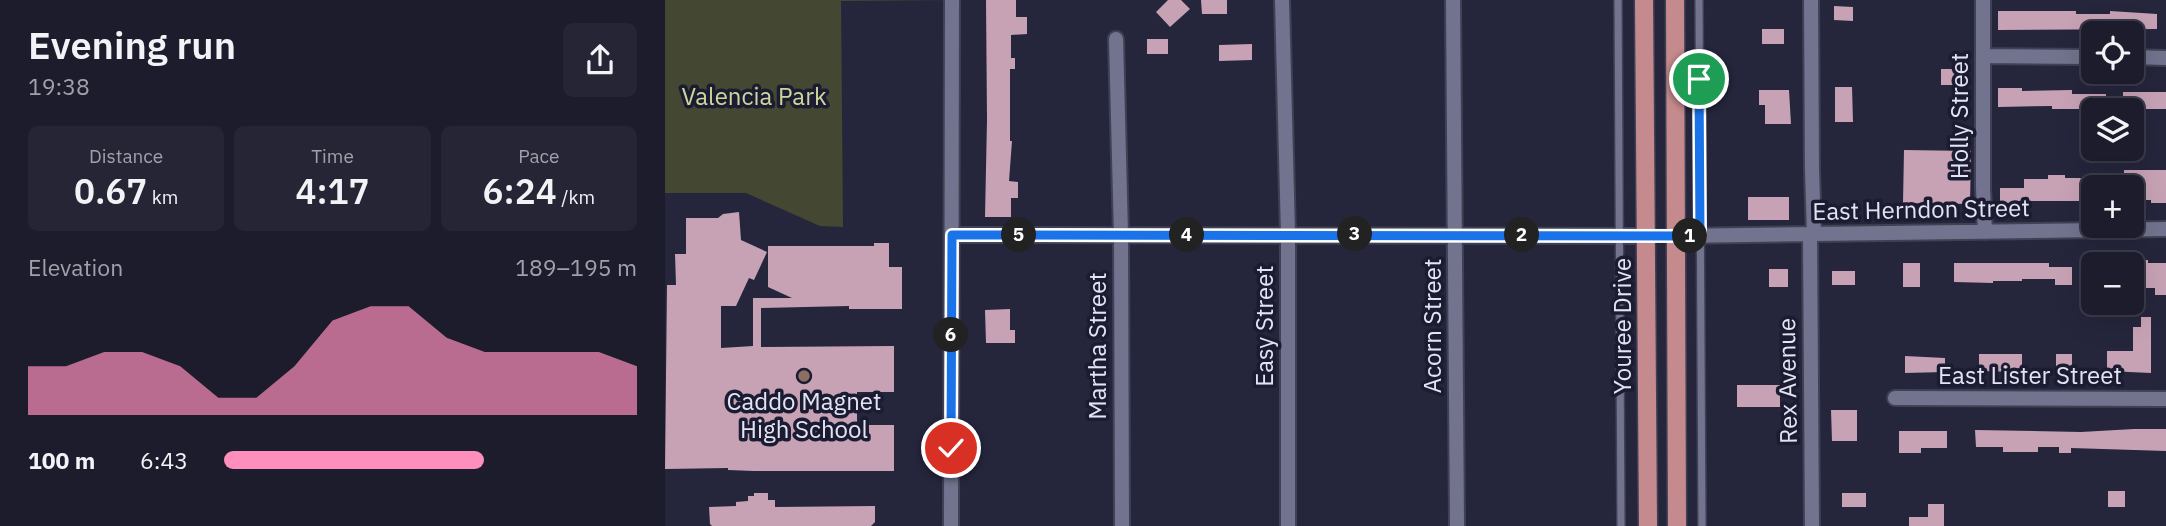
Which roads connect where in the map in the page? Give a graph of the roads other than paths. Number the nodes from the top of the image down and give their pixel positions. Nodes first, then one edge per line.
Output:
1 (952, 0) edge
2 (1282, 0) edge
3 (1453, 0) edge
4 (1618, 0) edge
5 (1644, 0) edge
6 (1675, 0) edge
7 (1699, 0) edge
8 (1811, 0) edge
9 (1983, 0) edge
10 (1117, 39) dead end
11 (1983, 56) junction
12 (2081, 57) edge
13 (2144, 57) edge
14 (2166, 58) edge
15 (2166, 229) edge
16 (952, 231) junction
17 (1985, 232) junction
18 (1288, 234) junction
19 (1121, 235) junction
20 (1455, 235) junction
21 (1812, 235) junction
22 (1620, 236) junction
23 (1647, 236) junction
24 (1677, 236) junction
25 (1700, 236) junction
26 (1895, 398) dead end
27 (2166, 399) edge
28 (951, 526) edge
29 (1122, 526) edge
30 (1288, 526) edge
31 (1457, 526) edge
32 (1621, 526) edge
33 (1648, 526) edge
34 (1677, 526) edge
35 (1702, 526) edge
36 (1812, 526) edge

1 - 16 street
2 - 18 street, Easy Street
3 - 20 street, Acorn Street
4 - 22 lane
5 - 23 main road, Youree Drive
6 - 24 main road
7 - 25 lane
8 - 21 street, Rex Avenue
9 - 11 street, Holly Street
10 - 19 street, Martha Street
11 - 12 street
11 - 17 street, Holly Street
13 - 14 street
15 - 17 street, East Herndon Street
16 - 19 street
16 - 28 street
17 - 21 street, East Herndon Street
18 - 19 street
18 - 20 street
18 - 30 street, Easy Street
19 - 29 street, Martha Street
20 - 22 street
20 - 31 street, Acorn Street
21 - 25 street, East Herndon Street
21 - 36 street, Rex Avenue
22 - 23 street
22 - 32 lane
23 - 24 main road
23 - 33 main road, Youree Drive
24 - 25 street, East Herndon Street
24 - 34 main road
25 - 35 lane
26 - 27 street, East Lister Street

